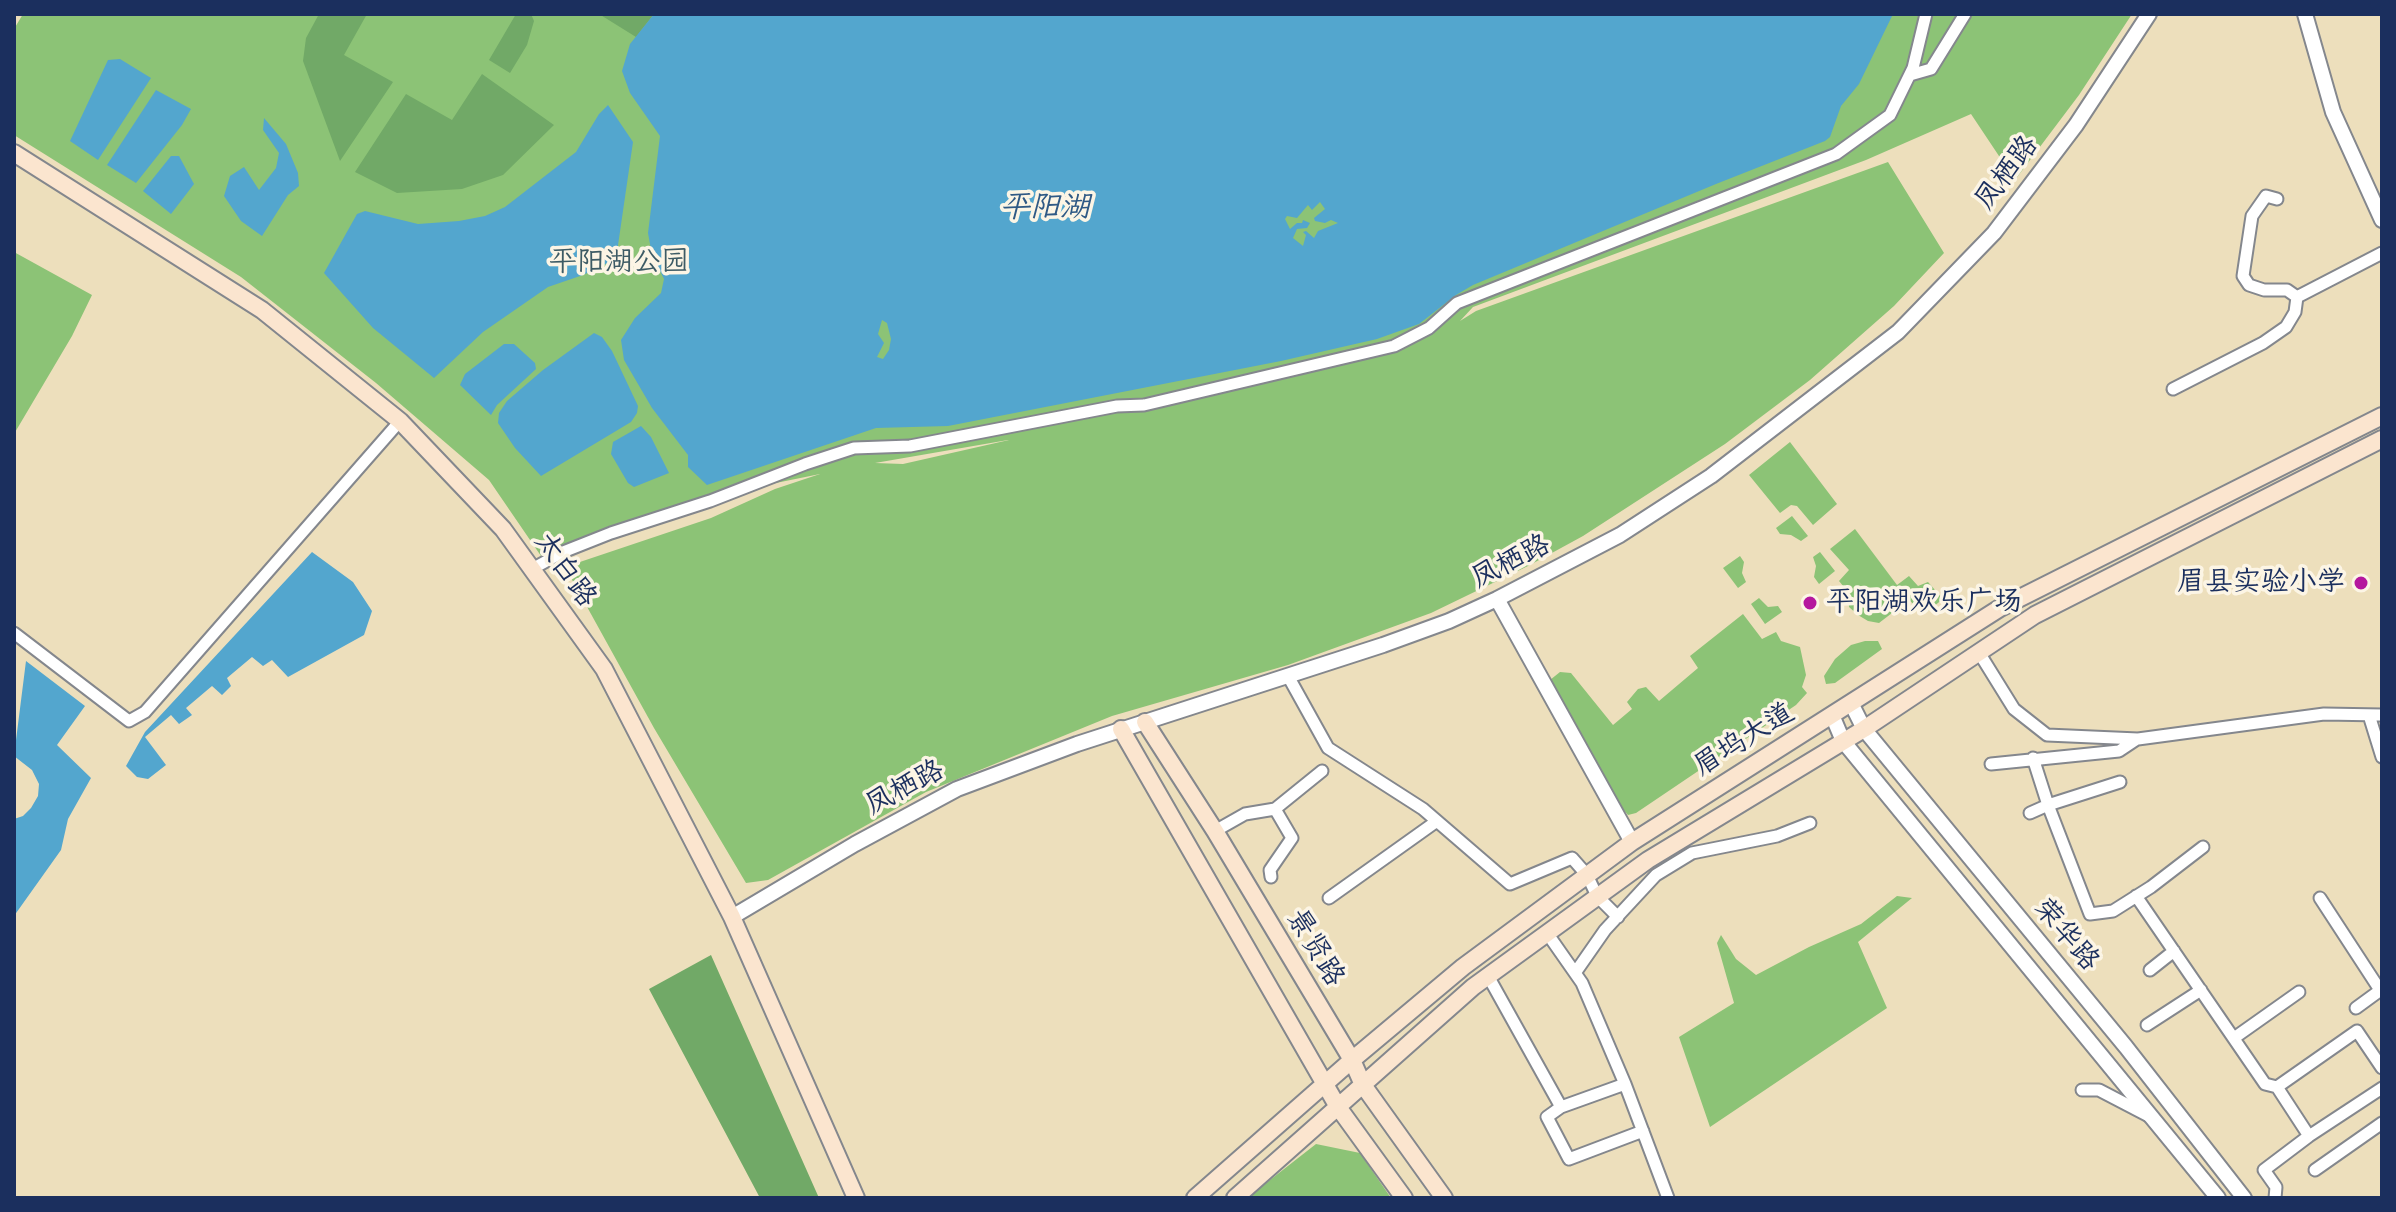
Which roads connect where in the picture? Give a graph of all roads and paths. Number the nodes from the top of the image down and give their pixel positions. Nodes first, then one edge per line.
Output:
1 (1926, 14) edge
2 (1965, 14) edge
3 (2149, 14) edge
4 (2305, 14) edge
5 (1910, 75) junction
6 (14, 153) edge
7 (2277, 199) dead end
8 (2382, 220) edge
9 (2382, 253) edge
10 (2297, 297) junction
11 (2173, 389) dead end
12 (2382, 416) edge
13 (400, 421) junction
14 (2382, 439) edge
15 (532, 569) junction
16 (1497, 599) junction
17 (14, 633) edge
18 (1978, 651) junction
19 (1288, 676) junction
20 (1851, 703) junction
21 (1832, 715) junction
22 (2369, 715) junction
23 (2382, 715) edge
24 (1145, 722) junction
25 (1121, 729) junction
26 (1864, 729) junction
27 (2138, 739) junction
28 (1843, 741) junction
29 (2382, 757) edge
30 (2033, 758) junction
31 (1991, 764) dead end
32 (1322, 771) dead end
33 (2120, 782) dead end
34 (2048, 805) junction
35 (1275, 809) junction
36 (2030, 813) dead end
37 (1437, 821) junction
38 (1810, 823) dead end
39 (1215, 831) junction
40 (1632, 842) junction
41 (2203, 847) dead end
42 (1587, 875) junction
43 (1271, 877) dead end
44 (1597, 896) junction
45 (2136, 896) junction
46 (1329, 898) dead end
47 (2320, 898) dead end
48 (732, 917) junction
49 (1618, 917) junction
50 (1547, 933) junction
51 (2174, 951) junction
52 (2150, 970) dead end
53 (1575, 973) junction
54 (1488, 976) junction
55 (2201, 990) junction
56 (2381, 990) edge
57 (2299, 992) dead end
58 (2356, 1008) dead end
59 (2147, 1025) dead end
60 (2234, 1038) junction
61 (1352, 1060) junction
62 (2382, 1067) edge
63 (1326, 1083) junction
64 (1625, 1084) junction
65 (1363, 1085) junction
66 (2277, 1087) junction
67 (2382, 1088) edge
68 (2082, 1090) dead end
69 (1338, 1107) junction
70 (1561, 1107) junction
71 (2153, 1118) junction
72 (2382, 1123) edge
73 (1643, 1131) junction
74 (2309, 1136) junction
75 (2315, 1170) dead end
76 (1665, 1197) edge
77 (856, 1198) edge
78 (1195, 1198) edge
79 (1235, 1198) edge
80 (1404, 1198) edge
81 (1444, 1198) edge
82 (2218, 1198) edge
83 (2244, 1198) edge
84 (2275, 1198) edge

1 - 5 street
2 - 5 street
3 - 16 street, 凤栖路
4 - 8 street
5 - 15 street
6 - 13 main road, 太白路
7 - 10 street
9 - 10 street
10 - 11 street
12 - 20 main road, 眉坞大道
13 - 15 main road, 太白路
13 - 17 street
14 - 18 main road, 眉坞大道
15 - 48 main road, 太白路
16 - 19 street, 凤栖路
16 - 40 street
18 - 26 main road, 眉坞大道
18 - 27 street
19 - 24 street, 凤栖路
19 - 37 street
20 - 21 main road, 眉坞大道
20 - 26 street, 荣华路
21 - 28 street, 荣华路
21 - 40 main road, 眉坞大道
22 - 23 street
22 - 27 street
22 - 29 street
24 - 25 street, 凤栖路
24 - 39 main road, 景贤路
25 - 48 street, 凤栖路
25 - 63 main road, 景贤路
26 - 28 main road, 眉坞大道
26 - 83 street, 荣华路
27 - 30 street
28 - 44 main road, 眉坞大道
28 - 71 street, 荣华路
30 - 31 street
30 - 34 street
32 - 35 street
33 - 34 street
34 - 36 street
34 - 45 street
35 - 39 street
35 - 43 street
37 - 42 street
37 - 46 street
38 - 49 street
39 - 61 main road, 景贤路
40 - 42 main road, 眉坞大道
41 - 45 street
42 - 44 street
42 - 61 main road, 眉坞大道
44 - 49 street
44 - 50 main road, 眉坞大道
45 - 51 street
47 - 56 street
48 - 77 main road, 太白路
49 - 53 street
50 - 53 street
50 - 54 main road, 眉坞大道
51 - 52 street
51 - 55 street
53 - 64 street
54 - 65 main road, 眉坞大道
54 - 70 street
55 - 59 street
55 - 60 street
56 - 58 street
57 - 60 street
60 - 66 street
61 - 63 main road, 眉坞大道
61 - 65 main road, 景贤路
62 - 66 street
63 - 69 main road, 景贤路
63 - 78 main road, 眉坞大道
64 - 70 street
64 - 73 street
65 - 69 main road, 眉坞大道
65 - 81 main road, 景贤路
66 - 74 street
67 - 74 street
68 - 71 street
69 - 79 main road, 眉坞大道
69 - 80 main road, 景贤路
70 - 73 street
71 - 82 street, 荣华路
72 - 75 street
73 - 76 street
74 - 84 street

